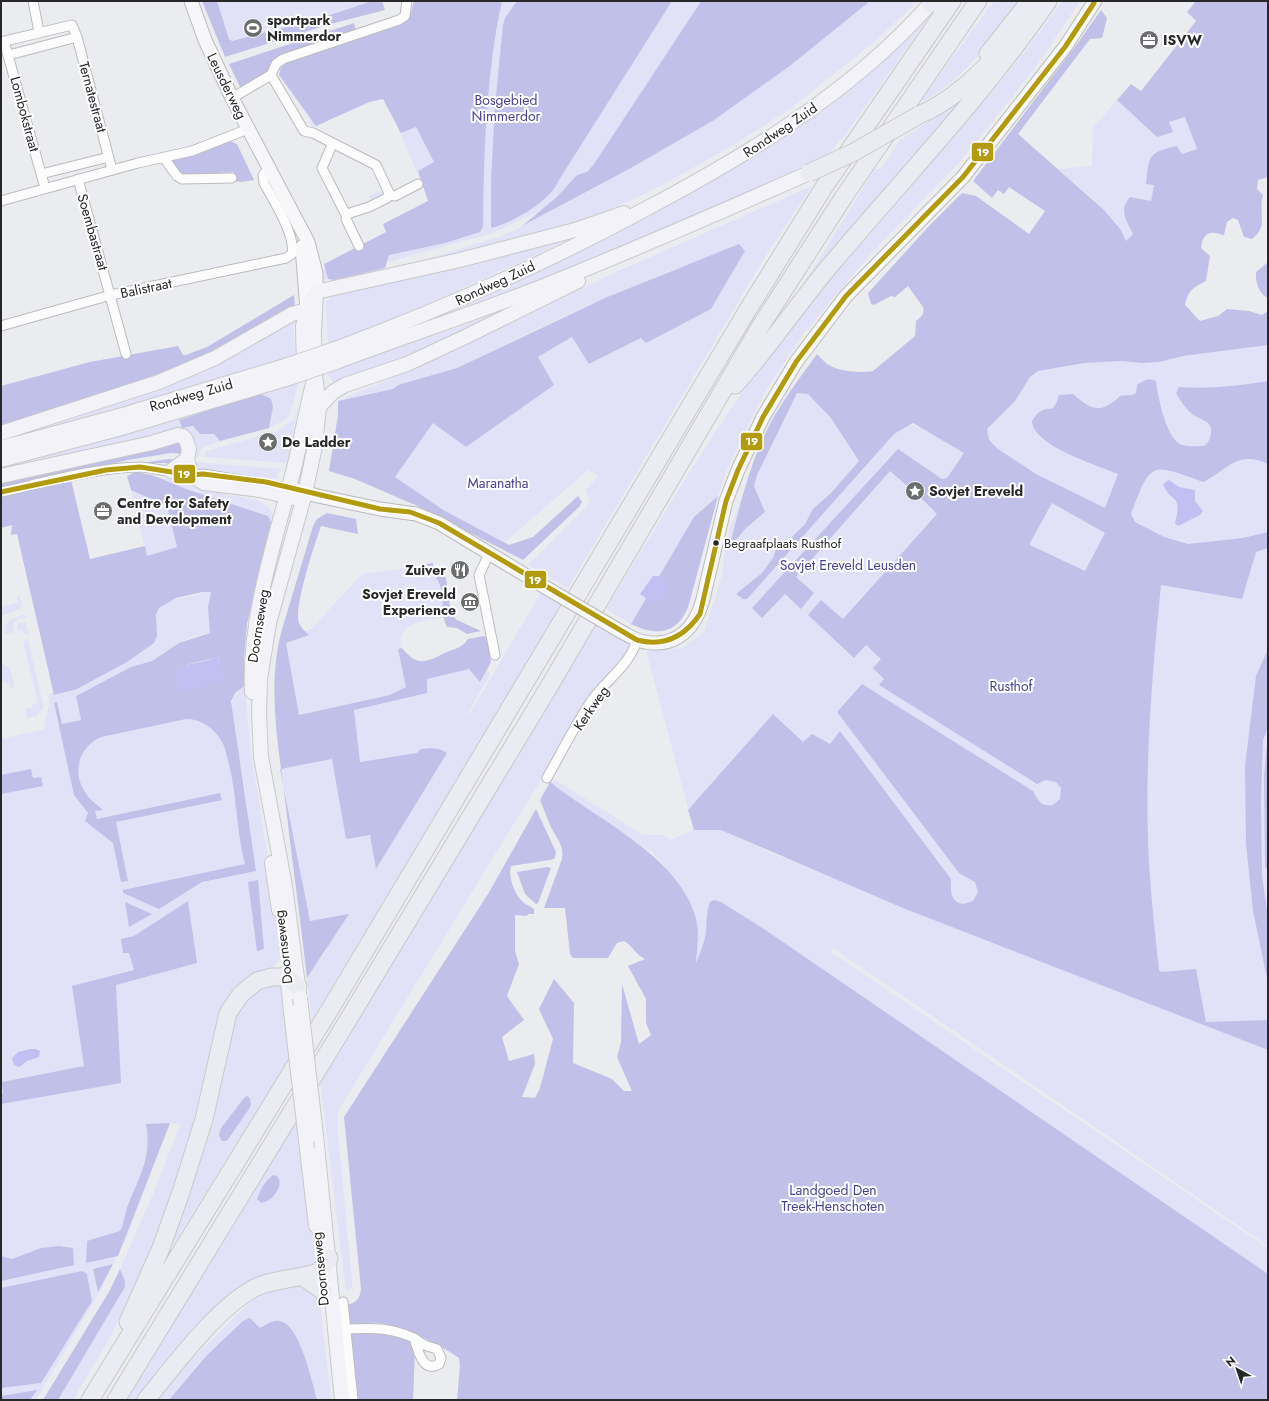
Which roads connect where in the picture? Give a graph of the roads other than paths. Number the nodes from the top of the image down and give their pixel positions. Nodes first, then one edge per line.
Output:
1 (33, 1) edge
2 (191, 1) edge
3 (406, 1) edge
4 (952, 1) edge
5 (978, 1) edge
6 (1030, 1) edge
7 (1045, 1) edge
8 (1048, 1) edge
9 (1095, 1) edge
10 (932, 2) edge
11 (39, 32) junction
12 (77, 36) junction
13 (3, 41) edge
14 (9, 55) junction
15 (271, 75) junction
16 (236, 95) junction
17 (919, 115) junction
18 (248, 129) junction
19 (332, 145) junction
20 (109, 157) junction
21 (164, 158) junction
22 (269, 168) junction
23 (112, 170) junction
24 (809, 173) joint
25 (41, 174) junction
26 (232, 178) dead end
27 (78, 179) junction
28 (418, 184) dead end
29 (45, 188) junction
30 (389, 195) junction
31 (1, 201) edge
32 (658, 203) junction
33 (347, 214) junction
34 (304, 243) junction
35 (359, 246) dead end
36 (631, 251) junction
37 (316, 292) junction
38 (111, 295) junction
39 (307, 310) junction
40 (1, 326) edge
41 (314, 329) junction
42 (126, 354) dead end
43 (335, 355) junction
44 (288, 371) junction
45 (315, 375) junction
46 (319, 407) junction
47 (714, 407) junction
48 (304, 421) junction
49 (1, 432) edge
50 (1, 448) edge
51 (187, 459) junction
52 (1, 460) edge
53 (171, 471) junction
54 (191, 475) junction
55 (1, 476) edge
56 (1, 492) edge
57 (288, 492) junction
58 (304, 496) junction
59 (490, 552) junction
60 (637, 640) junction
61 (495, 655) dead end
62 (547, 778) dead end
63 (295, 987) junction
64 (324, 1264) junction
65 (302, 1276) junction
66 (323, 1290) junction
67 (343, 1302) dead end
68 (346, 1329) junction
69 (414, 1338) dead end
70 (116, 1358) junction
71 (90, 1400) edge
72 (116, 1400) edge
73 (146, 1400) edge
74 (336, 1400) edge
75 (342, 1400) edge
76 (353, 1400) edge

1 - 11 street
2 - 16 street, Leusderweg
3 - 15 street
4 - 70 highway
5 - 47 highway
6 - 17 highway
7 - 17 highway
8 - 47 highway
9 - 60 street
10 - 32 main road, Rondweg Zuid
11 - 12 street, Ternatestraat
11 - 13 street
12 - 14 street
12 - 20 street, Ternatestraat
13 - 14 street, Lombokstraat
14 - 25 street, Lombokstraat
15 - 16 street
15 - 19 street
16 - 18 street, Leusderweg
17 - 24 highway, bridge
18 - 21 street
18 - 22 street, Leusderweg
19 - 30 street
19 - 33 street
20 - 23 street, Ternatestraat
20 - 25 street
21 - 23 street
21 - 26 street
22 - 34 street, Leusderweg
22 - 38 street, Balistraat
23 - 27 street
24 - 36 main road, Rondweg Zuid
25 - 29 street, Lombokstraat
27 - 29 street
27 - 38 street, Soembastraat
28 - 30 street
29 - 31 street
30 - 33 street
32 - 37 main road
32 - 43 main road, Rondweg Zuid
33 - 35 street
34 - 37 street, Leusderweg
34 - 39 street, Leusderweg
36 - 43 main road, Rondweg Zuid
36 - 46 main road
37 - 39 main road
37 - 41 main road, Leusderweg
38 - 40 street, Balistraat
38 - 42 street, Soembastraat
39 - 41 main road, Leusderweg
39 - 48 main road, Leusderweg
39 - 49 main road
41 - 45 main road, Leusderweg
43 - 44 main road, Rondweg Zuid, bridge
44 - 50 main road, Rondweg Zuid
44 - 52 main road, Rondweg Zuid
45 - 46 main road, Leusderweg
45 - 48 main road, Leusderweg
46 - 58 main road, Leusderweg
47 - 72 highway
48 - 57 main road, Leusderweg
51 - 53 main road
51 - 54 main road
51 - 55 main road
53 - 54 street
53 - 56 street
54 - 57 main road
57 - 58 main road
57 - 63 main road, Doornseweg
58 - 59 street
58 - 63 main road, Doornseweg
59 - 60 street, bridge
59 - 61 street
60 - 62 street, Kerkweg
63 - 64 main road, Doornseweg, bridge
63 - 64 main road, Doornseweg, bridge
63 - 70 highway
64 - 65 highway
64 - 66 main road, Doornseweg
64 - 75 main road, Doornseweg
65 - 66 highway
65 - 73 highway
66 - 74 main road, Doornseweg
67 - 68 street, Doornseweg
68 - 69 street
68 - 76 street, Doornseweg
70 - 71 highway

